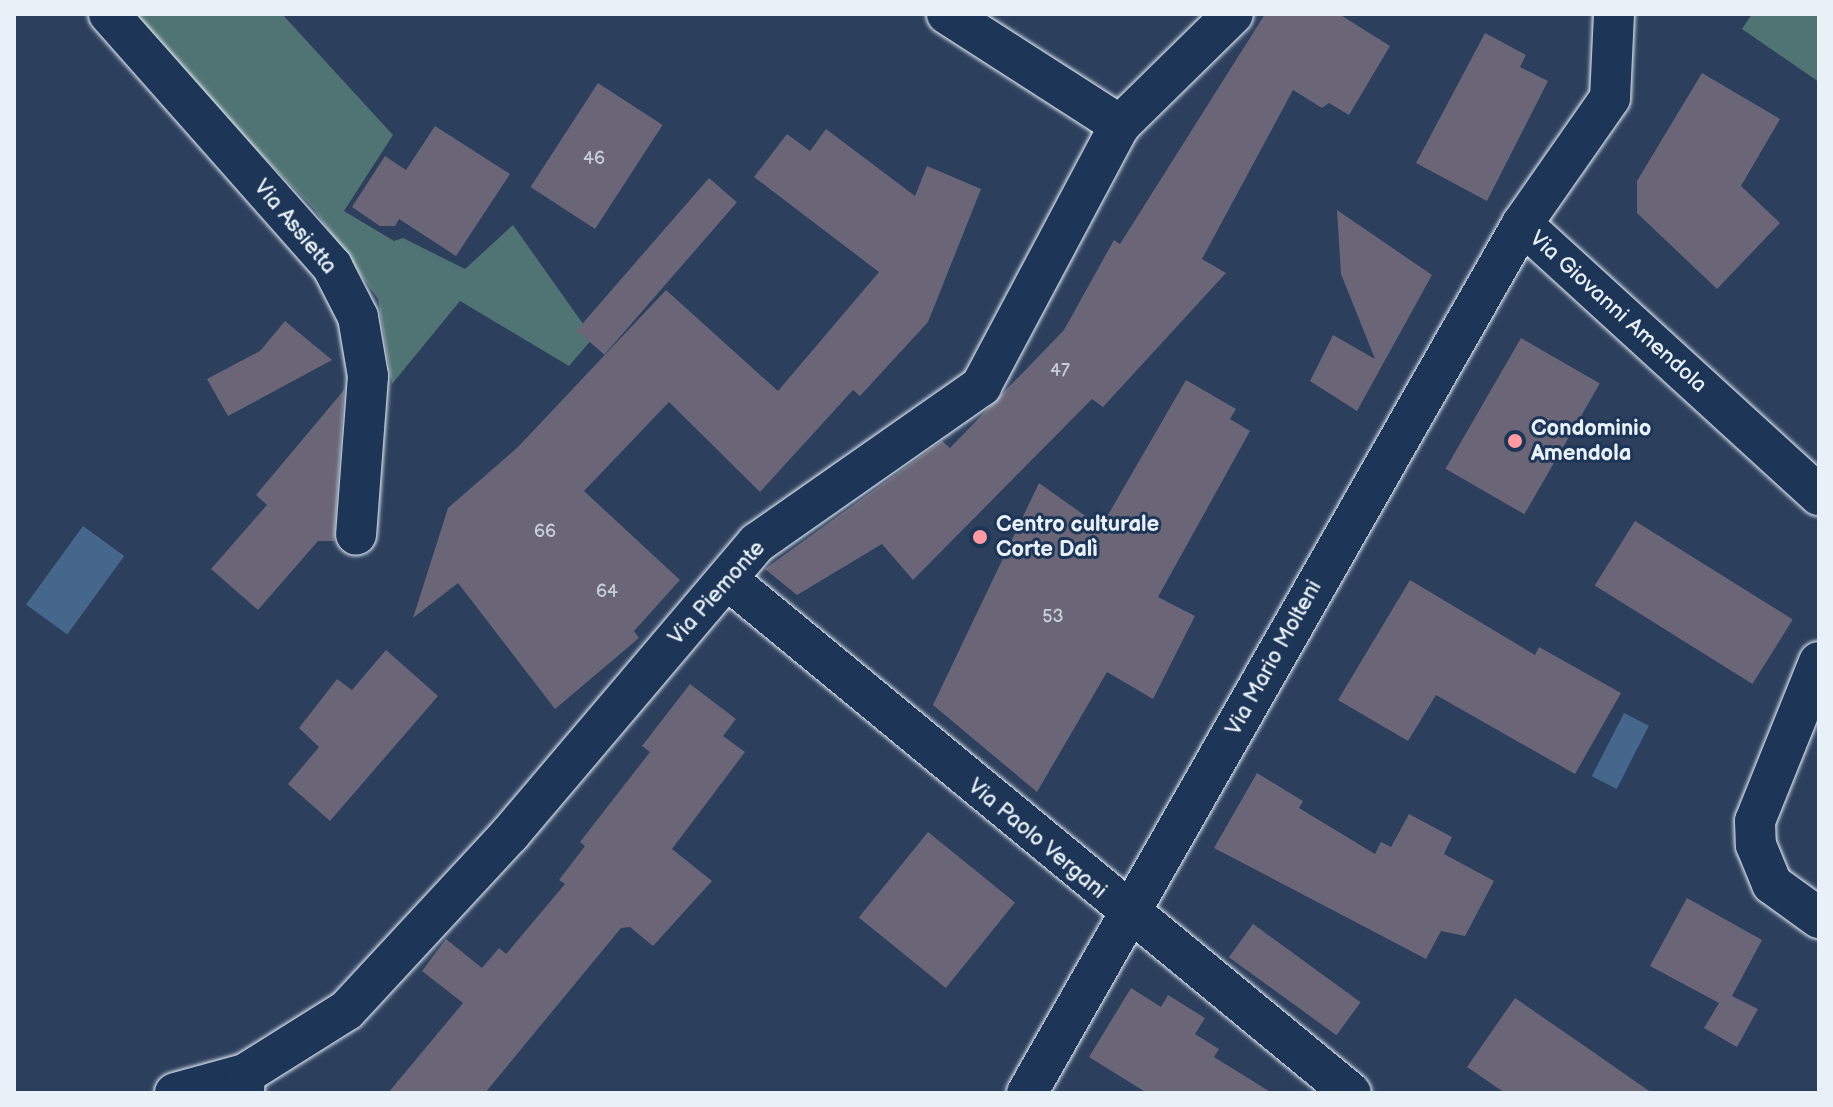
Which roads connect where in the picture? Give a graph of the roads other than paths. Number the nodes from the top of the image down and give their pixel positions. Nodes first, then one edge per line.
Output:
1 (109, 14) edge
2 (947, 14) edge
3 (1233, 14) edge
4 (1614, 14) edge
5 (1120, 125) junction
6 (1522, 224) junction
7 (1819, 495) edge
8 (356, 535) dead end
9 (727, 579) junction
10 (1819, 662) edge
11 (1130, 917) junction
12 (1819, 918) edge
13 (245, 1084) edge
14 (175, 1093) edge
15 (1027, 1093) edge
16 (1351, 1093) edge

1 - 8 street, Via Assietta
2 - 5 street
3 - 5 street, Via Piemonte
4 - 6 street, Via Giovanni Amendola
5 - 9 street, Via Piemonte
6 - 7 street, Via Giovanni Amendola
6 - 11 street, Via Mario Molteni
9 - 11 street, Via Paolo Vergani
9 - 13 street, Via Piemonte
10 - 12 street
11 - 15 street, Via Mario Molteni
11 - 16 street, Via Paolo Vergani
13 - 14 street, Via Piemonte

